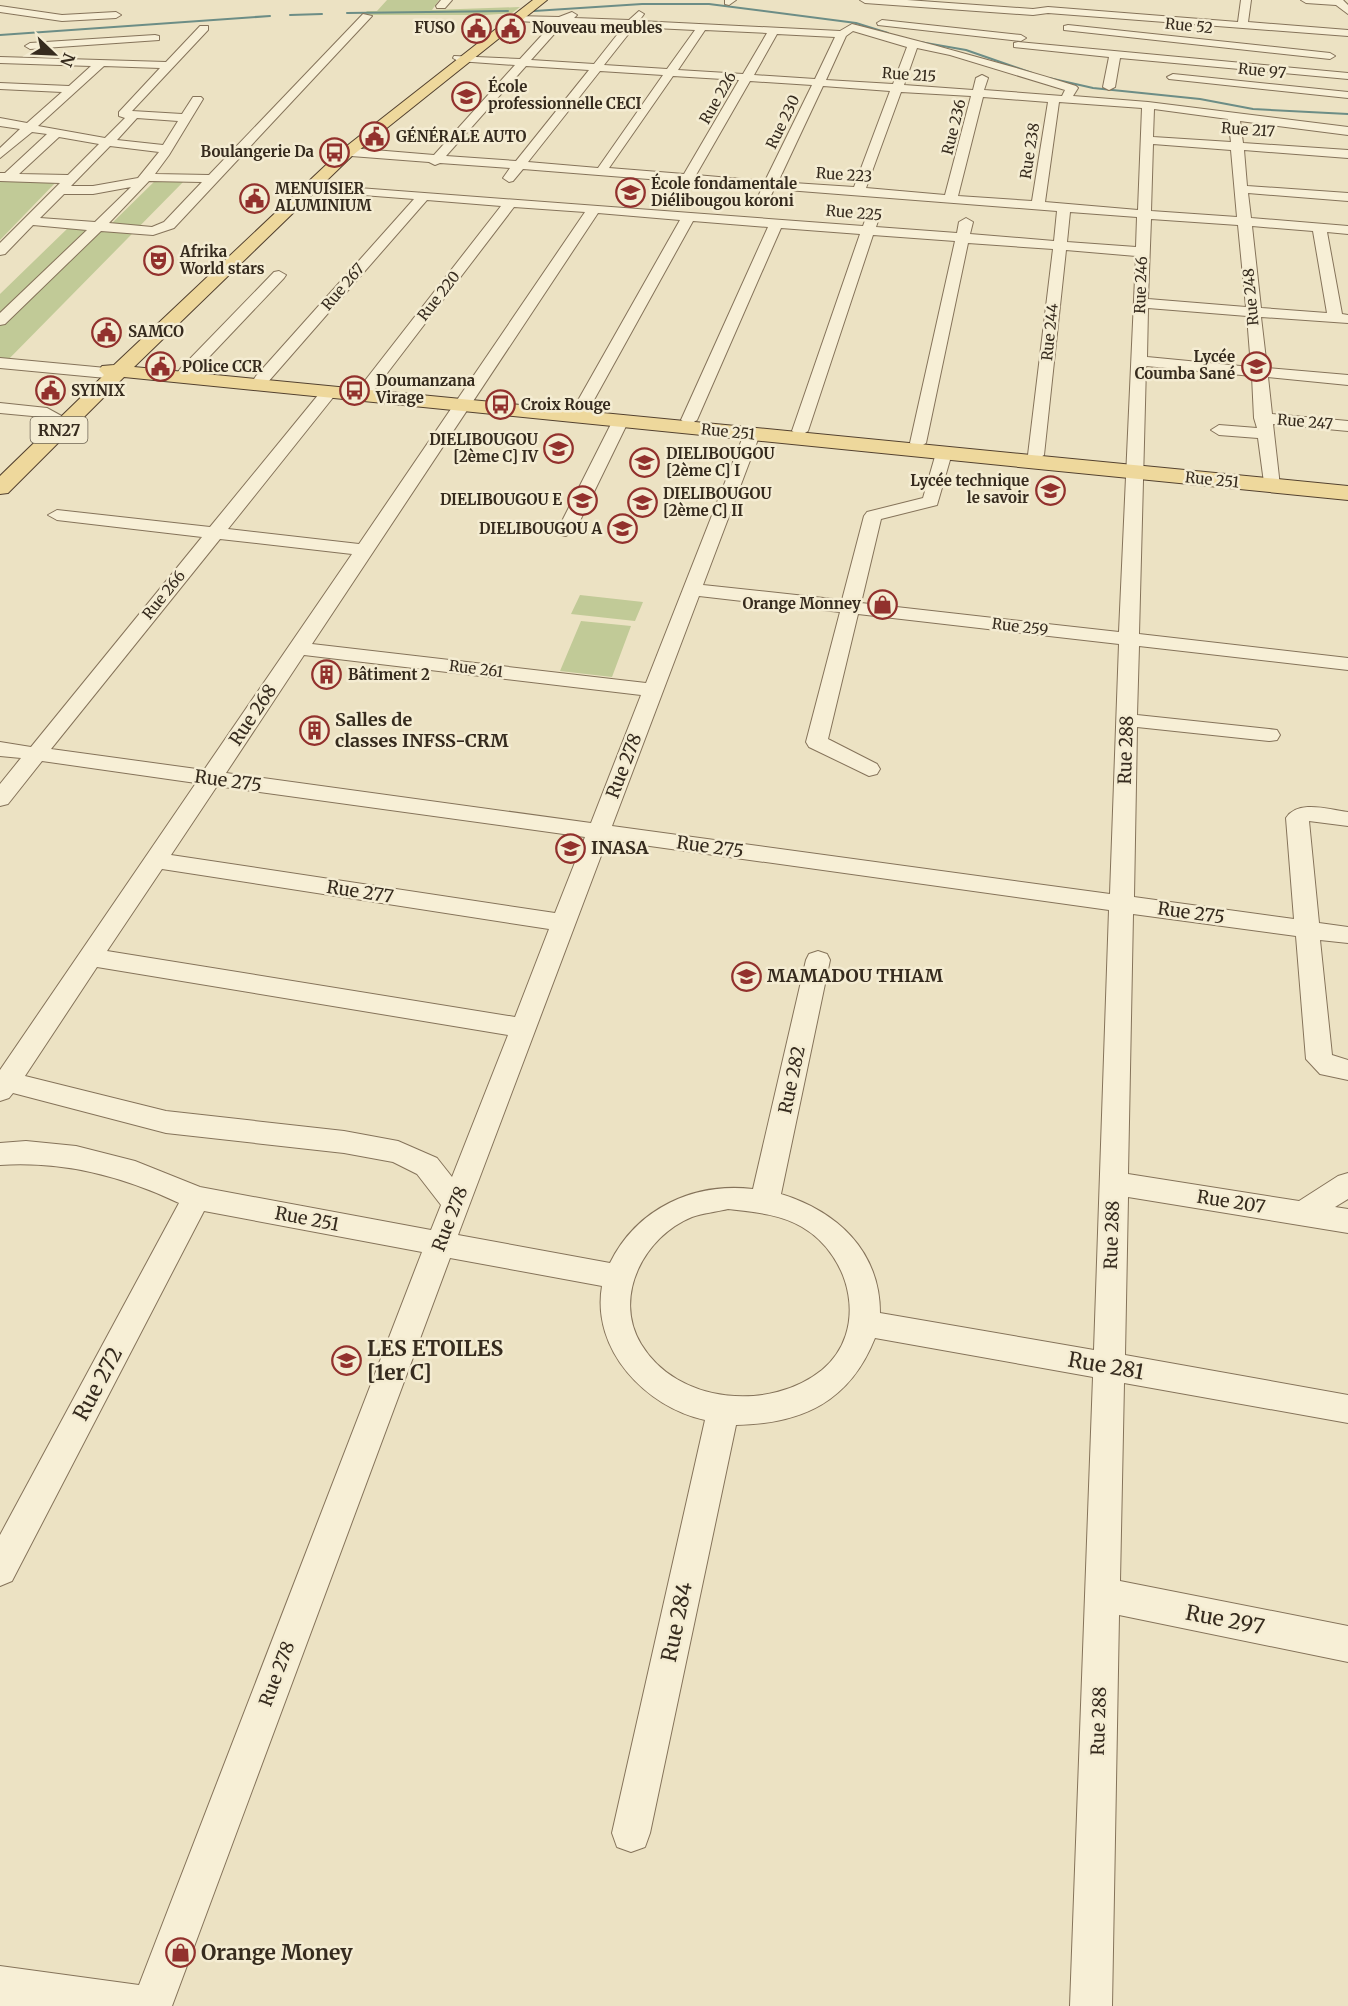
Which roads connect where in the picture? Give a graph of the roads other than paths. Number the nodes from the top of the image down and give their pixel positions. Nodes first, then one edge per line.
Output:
1 (541, 0) edge
2 (865, 0) edge
3 (877, 0) edge
4 (905, 0) edge
5 (1246, 0) edge
6 (1306, 0) edge
7 (1339, 1) edge
8 (623, 7) dead end
9 (1036, 7) edge
10 (0, 9) edge
11 (602, 9) dead end
12 (524, 10) edge
13 (1348, 11) edge
14 (39, 15) junction
15 (116, 15) dead end
16 (367, 15) dead end
17 (1168, 19) junction
18 (561, 20) junction
19 (10, 22) dead end
20 (632, 23) junction
21 (1235, 25) junction
22 (702, 27) junction
23 (165, 28) dead end
24 (204, 28) dead end
25 (1061, 28) dead end
26 (774, 30) junction
27 (1345, 32) edge
28 (842, 34) junction
29 (154, 38) junction
30 (1162, 39) junction
31 (1176, 40) junction
32 (1335, 44) junction
33 (913, 45) junction
34 (1221, 45) junction
35 (24, 46) dead end
36 (1059, 48) junction
37 (1013, 51) junction
38 (1115, 54) junction
39 (462, 59) junction
40 (1175, 59) junction
41 (0, 60) edge
42 (986, 62) junction
43 (101, 63) junction
44 (128, 63) junction
45 (524, 63) junction
46 (169, 65) junction
47 (597, 68) junction
48 (670, 73) junction
49 (1348, 76) edge
50 (1173, 77) junction
51 (746, 78) junction
52 (818, 83) junction
53 (0, 86) edge
54 (72, 88) junction
55 (1101, 88) junction
56 (897, 89) junction
57 (1171, 93) dead end
58 (977, 94) junction
59 (1348, 95) edge
60 (197, 99) dead end
61 (1060, 100) junction
62 (1206, 100) dead end
63 (1148, 105) junction
64 (1196, 110) junction
65 (1234, 110) junction
66 (134, 116) junction
67 (186, 118) junction
68 (0, 122) edge
69 (30, 127) junction
70 (1348, 131) edge
71 (57, 132) junction
72 (1146, 140) junction
73 (107, 142) junction
74 (1236, 146) junction
75 (166, 150) junction
76 (343, 152) junction
77 (0, 154) edge
78 (1348, 154) edge
79 (435, 161) junction
80 (449, 162) junction
81 (517, 167) junction
82 (600, 173) junction
83 (4, 177) edge
84 (71, 179) junction
85 (143, 179) junction
86 (213, 180) junction
87 (687, 180) junction
88 (311, 186) junction
89 (769, 186) junction
90 (426, 189) junction
91 (1240, 189) junction
92 (60, 190) junction
93 (858, 193) junction
94 (880, 195) junction
95 (1348, 197) edge
96 (950, 200) junction
97 (492, 201) junction
98 (971, 201) junction
99 (511, 202) junction
100 (1038, 207) junction
101 (1064, 208) junction
102 (594, 209) junction
103 (1143, 214) junction
104 (688, 216) junction
105 (29, 221) junction
106 (752, 222) junction
107 (1244, 222) junction
108 (776, 223) junction
109 (100, 226) junction
110 (1319, 228) junction
111 (1348, 230) edge
112 (867, 231) junction
113 (962, 238) junction
114 (1059, 246) junction
115 (0, 251) edge
116 (1142, 252) junction
117 (279, 275) dead end
118 (1141, 303) junction
119 (1252, 312) junction
120 (1342, 319) edge
121 (0, 321) edge
122 (1138, 361) junction
123 (0, 363) edge
124 (114, 369) junction
125 (1257, 371) junction
126 (186, 372) junction
127 (262, 379) junction
128 (1348, 380) edge
129 (366, 390) junction
130 (329, 392) junction
131 (464, 403) junction
132 (0, 408) edge
133 (578, 414) junction
134 (59, 419) junction
135 (689, 420) junction
136 (620, 422) junction
137 (1263, 426) junction
138 (1348, 426) edge
139 (1220, 430) dead end
140 (800, 431) junction
141 (752, 434) junction
142 (918, 443) junction
143 (944, 453) junction
144 (1036, 454) junction
145 (1135, 469) junction
146 (0, 477) edge
147 (1270, 482) junction
148 (1348, 484) edge
149 (0, 488) edge
150 (1348, 493) edge
151 (57, 514) dead end
152 (566, 531) dead end
153 (215, 533) junction
154 (365, 550) junction
155 (692, 589) junction
156 (850, 607) junction
157 (1129, 639) junction
158 (299, 648) junction
159 (1348, 664) edge
160 (654, 690) junction
161 (1127, 720) junction
162 (1269, 735) dead end
163 (0, 749) edge
164 (36, 754) junction
165 (869, 768) dead end
166 (211, 778) junction
167 (0, 799) edge
168 (1348, 819) edge
169 (599, 832) junction
170 (156, 860) junction
171 (1122, 904) junction
172 (564, 923) junction
173 (1306, 929) junction
174 (1348, 935) edge
175 (90, 957) junction
176 (818, 960) dead end
177 (524, 1028) junction
178 (1348, 1070) edge
179 (3, 1086) edge
180 (0, 1154) edge
181 (1114, 1183) junction
182 (1348, 1184) edge
183 (196, 1198) junction
184 (765, 1201) junction
185 (456, 1203) junction
186 (1303, 1214) junction
187 (1348, 1221) edge
188 (440, 1244) junction
189 (618, 1277) junction
190 (865, 1323) junction
191 (1109, 1366) junction
192 (1348, 1409) edge
193 (723, 1412) junction
194 (0, 1569) edge
195 (1103, 1595) junction
196 (1348, 1644) edge
197 (631, 1833) dead end
198 (0, 1986) edge
199 (143, 2006) edge
200 (152, 2006) edge
201 (1091, 2006) edge

1 - 12 main road, RN27
2 - 3 street
3 - 9 street
3 - 37 street
4 - 9 street
5 - 21 street
6 - 7 street
7 - 13 street
8 - 20 street
9 - 17 street
9 - 21 street
9 - 37 street
10 - 14 street
11 - 18 street
12 - 18 street
12 - 39 main road, RN27
14 - 15 street
14 - 19 street
16 - 86 street
17 - 21 street
17 - 30 street
18 - 20 street
18 - 45 street
20 - 22 street
20 - 47 street
21 - 27 street
21 - 32 street
21 - 34 street
22 - 26 street
22 - 48 street
23 - 29 street
24 - 46 street
25 - 30 street, Rue 52
26 - 28 street
26 - 51 street, Rue 226
27 - 32 street
28 - 33 street
28 - 52 street, Rue 230
29 - 35 street
29 - 44 street
30 - 31 street, Rue 52
31 - 34 street, Rue 52
31 - 40 street
32 - 34 street, Rue 52
33 - 42 street
33 - 56 street
36 - 37 street
36 - 38 street
36 - 55 street
38 - 40 street
38 - 55 street
39 - 45 street, Rue 215
39 - 76 main road, RN27
40 - 49 street
40 - 50 street
41 - 43 street
42 - 58 street, Rue 236
42 - 61 street
43 - 44 street
43 - 54 street
44 - 46 street
45 - 47 street, Rue 215
45 - 79 street
46 - 66 street
47 - 48 street, Rue 215
47 - 81 street
48 - 51 street, Rue 215
48 - 82 street
50 - 57 street
50 - 59 street, Rue 97
51 - 52 street, Rue 215
51 - 87 street, Rue 226
52 - 56 street, Rue 215
52 - 89 street, Rue 230
53 - 54 street
54 - 69 street
55 - 61 street, Rue 215
55 - 63 street, Rue 215
56 - 58 street, Rue 215
56 - 93 street
58 - 61 street, Rue 215
58 - 96 street, Rue 236
60 - 67 street
61 - 100 street, Rue 238
62 - 64 street
63 - 64 street, Rue 215
63 - 72 street, Rue 246
64 - 65 street, Rue 215
65 - 70 street, Rue 215
65 - 74 street, Rue 248
66 - 67 street
66 - 73 street
67 - 75 street
68 - 69 street
69 - 71 street
69 - 77 street
71 - 73 street
71 - 83 street
72 - 74 street, Rue 217
72 - 103 street, Rue 246
73 - 75 street
73 - 84 street
74 - 78 street, Rue 217
74 - 91 street, Rue 248
75 - 85 street
76 - 79 street, Rue 223
76 - 88 main road, RN27
76 - 124 main road, RN27
79 - 80 street, Rue 223
80 - 81 street, Rue 223
80 - 90 street, Rue 267
81 - 82 street, Rue 223
81 - 97 street
82 - 87 street, Rue 223
83 - 84 street
84 - 92 street
85 - 86 street
85 - 92 street
85 - 109 street
86 - 109 street
87 - 89 street, Rue 223
88 - 90 street, Rue 225
88 - 124 main road, RN27
89 - 93 street, Rue 223
89 - 106 street, Rue 230
90 - 97 street, Rue 225
90 - 127 street, Rue 267
91 - 95 street
91 - 107 street, Rue 248
92 - 105 street
93 - 94 street, Rue 223
94 - 96 street, Rue 223
94 - 112 street
96 - 98 street, Rue 223
97 - 99 street, Rue 225
98 - 100 street, Rue 223
98 - 113 street
99 - 102 street, Rue 225
99 - 129 street, Rue 220
100 - 101 street, Rue 223
101 - 103 street, Rue 223
101 - 114 street, Rue 244
102 - 104 street, Rue 225
102 - 131 street, Rue 268
103 - 107 street, Rue 223
103 - 116 street, Rue 246
104 - 106 street, Rue 225
104 - 133 street
105 - 109 street
105 - 115 street
106 - 108 street, Rue 225
107 - 110 street, Rue 223
107 - 119 street, Rue 248
108 - 112 street, Rue 225
108 - 135 street
109 - 121 street
110 - 111 street, Rue 223
110 - 120 street
112 - 113 street, Rue 225
112 - 140 street
113 - 114 street, Rue 225
113 - 142 street
114 - 116 street, Rue 225
114 - 144 street, Rue 244
116 - 118 street, Rue 246
117 - 126 street
118 - 119 street
118 - 122 street, Rue 246
119 - 120 street
119 - 125 street, Rue 248
122 - 125 street
122 - 145 street, Rue 246
123 - 124 street
124 - 126 main road, Rue 251
124 - 130 main road, Rue 251
124 - 134 main road, RN27
124 - 149 main road, RN27
125 - 128 street
125 - 137 street, Rue 248
126 - 127 main road, Rue 251
127 - 129 main road, Rue 251
129 - 131 main road, Rue 251
130 - 131 main road, Rue 251
130 - 153 street, Rue 266
131 - 133 main road, Rue 251
131 - 154 street, Rue 268
132 - 134 street
133 - 135 main road, Rue 251
133 - 136 main road, Rue 251
134 - 146 main road, RN27
135 - 140 main road, Rue 251
136 - 141 main road, Rue 251
136 - 152 street
137 - 138 street, Rue 247
137 - 139 street, Rue 247
137 - 147 street, Rue 248
140 - 142 main road, Rue 251
141 - 143 main road, Rue 251
141 - 155 street, Rue 278
142 - 144 main road, Rue 251
143 - 145 main road, Rue 251
143 - 156 street
144 - 145 main road, Rue 251
145 - 147 main road, Rue 251
145 - 157 street, Rue 288
147 - 148 main road, Rue 251
147 - 150 main road, Rue 251
151 - 153 street
153 - 154 street
153 - 164 street, Rue 266
154 - 158 street, Rue 268
155 - 156 street, Rue 259
155 - 160 street, Rue 278
156 - 157 street, Rue 259
156 - 165 street
157 - 159 street, Rue 259
157 - 161 street, Rue 288
158 - 160 street, Rue 261
158 - 166 street, Rue 268
160 - 169 street, Rue 278
161 - 162 street
161 - 171 street, Rue 288
163 - 164 street, Rue 275
164 - 166 street, Rue 275
164 - 167 street, Rue 266
166 - 169 street, Rue 275
166 - 170 street, Rue 268
168 - 173 street
169 - 171 street, Rue 275
169 - 172 street, Rue 278
170 - 172 street, Rue 277
170 - 175 street, Rue 268
171 - 173 street, Rue 275
171 - 181 street, Rue 288
172 - 177 street, Rue 278
173 - 174 street, Rue 275
173 - 178 street
175 - 177 street
175 - 179 street, Rue 268
176 - 184 street, Rue 282
177 - 185 street, Rue 278
179 - 185 street
180 - 183 street, Rue 251
181 - 186 street, Rue 207
181 - 191 street, Rue 288
182 - 186 street
183 - 188 street, Rue 251
183 - 194 street, Rue 272
184 - 189 street
184 - 190 street
185 - 188 street, Rue 278
186 - 187 street, Rue 207
188 - 189 street, Rue 251
188 - 200 street, Rue 278
189 - 193 street
190 - 191 street, Rue 281
190 - 193 street
191 - 192 street, Rue 281
191 - 195 street, Rue 288
193 - 197 street, Rue 284
195 - 196 street, Rue 297
195 - 201 street, Rue 288
198 - 199 street

